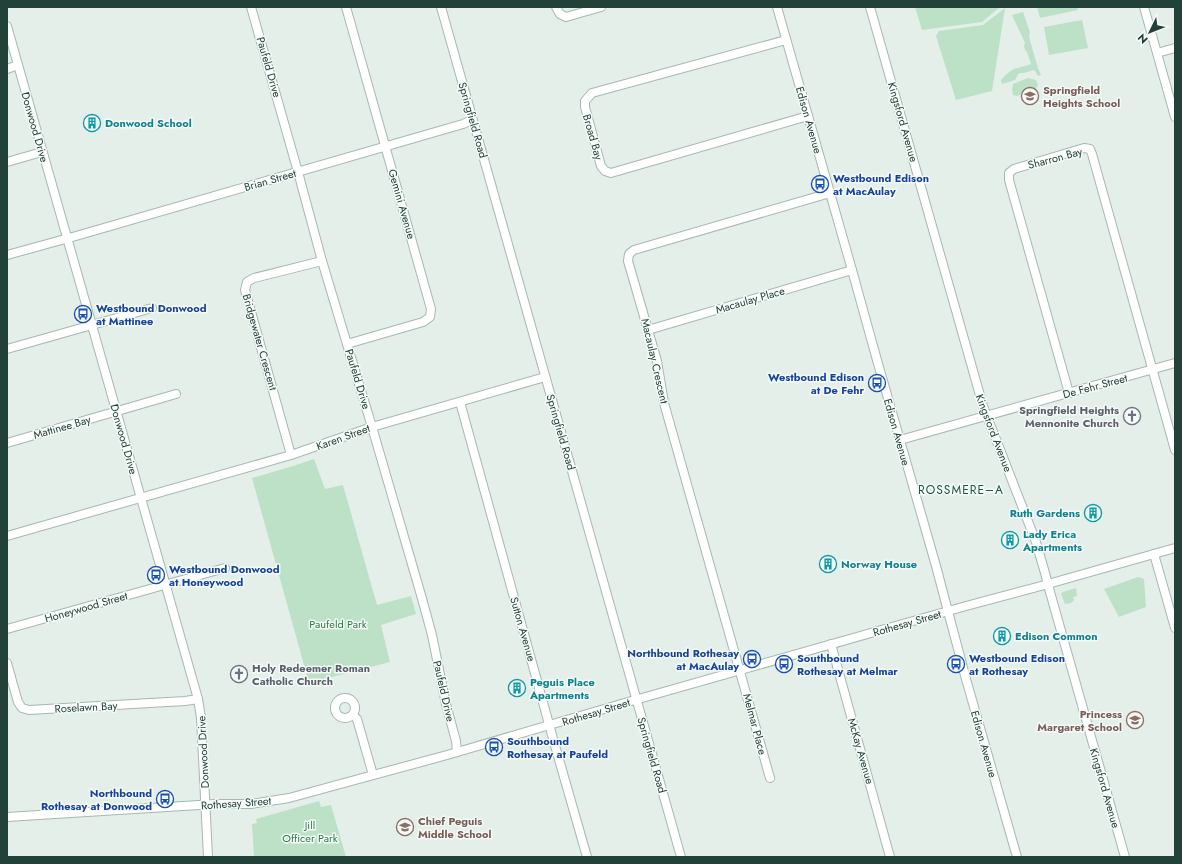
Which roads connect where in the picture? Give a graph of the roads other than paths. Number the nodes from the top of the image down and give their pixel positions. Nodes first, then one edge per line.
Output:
1 (252, 7) edge
2 (346, 7) edge
3 (441, 7) edge
4 (556, 7) edge
5 (601, 7) edge
6 (777, 7) edge
7 (870, 7) edge
8 (1144, 7) edge
9 (7, 26) edge
10 (786, 40) junction
11 (1175, 48) edge
12 (1157, 53) junction
13 (18, 65) junction
14 (7, 69) edge
15 (808, 116) junction
16 (1175, 117) edge
17 (472, 120) junction
18 (385, 146) junction
19 (42, 152) junction
20 (7, 162) edge
21 (298, 172) junction
22 (830, 193) junction
23 (67, 239) junction
24 (7, 255) edge
25 (322, 261) junction
26 (852, 270) junction
27 (152, 308) dead end
28 (91, 325) junction
29 (648, 330) junction
30 (347, 344) junction
31 (7, 349) edge
32 (1175, 363) edge
33 (1153, 370) junction
34 (545, 377) junction
35 (1068, 393) junction
36 (176, 394) dead end
37 (460, 402) junction
38 (116, 412) junction
39 (986, 415) junction
40 (372, 427) junction
41 (900, 440) junction
42 (7, 442) edge
43 (1175, 450) edge
44 (291, 455) junction
45 (141, 497) junction
46 (7, 536) edge
47 (1175, 548) edge
48 (1154, 554) junction
49 (225, 568) dead end
50 (1047, 584) junction
51 (165, 585) junction
52 (948, 611) junction
53 (1175, 628) edge
54 (7, 629) edge
55 (831, 644) junction
56 (7, 663) edge
57 (740, 670) junction
58 (198, 699) junction
59 (636, 700) junction
60 (353, 715) dead end
61 (550, 725) junction
62 (457, 752) junction
63 (373, 775) junction
64 (770, 778) dead end
65 (206, 806) junction
66 (7, 817) edge
67 (208, 857) edge
68 (587, 857) edge
69 (681, 857) edge
70 (890, 857) edge
71 (1017, 857) edge
72 (1125, 857) edge

1 - 21 street, Paufeld Drive
2 - 18 street, Gemini Avenue
3 - 17 street, Springfield Road
4 - 5 street
6 - 10 street, Edison Avenue
7 - 39 street, Kingsford Avenue
8 - 12 street
9 - 13 street, Donwood Drive
10 - 15 street, Edison Avenue
10 - 15 street, Broad Bay
11 - 12 street
12 - 16 street
13 - 14 street
13 - 19 street, Donwood Drive
15 - 22 street, Edison Avenue
17 - 18 street, Brian Street
17 - 34 street, Springfield Road
18 - 21 street, Brian Street
18 - 30 street, Gemini Avenue
19 - 20 street
19 - 23 street, Donwood Drive
21 - 23 street, Brian Street
21 - 25 street, Paufeld Drive
22 - 26 street, Edison Avenue
22 - 29 street, Macaulay Crescent
23 - 24 street, Brian Street
23 - 28 street, Donwood Drive
25 - 30 street, Paufeld Drive
25 - 44 street, Bridgewater Crescent
26 - 29 street, Macaulay Place
26 - 41 street, Edison Avenue
27 - 28 street
28 - 31 street
28 - 38 street, Donwood Drive
29 - 57 street, Macaulay Crescent
30 - 40 street, Paufeld Drive
32 - 33 street, De Fehr Street
33 - 35 street, De Fehr Street
33 - 35 street, Sharron Bay
33 - 43 street, Sharron Bay
34 - 37 street, Karen Street
34 - 59 street, Springfield Road
35 - 39 street, De Fehr Street
36 - 38 street, Mattinee Bay
37 - 40 street, Karen Street
37 - 61 street, Sutton Avenue
38 - 42 street, Mattinee Bay
38 - 45 street, Donwood Drive
39 - 41 street, De Fehr Street
39 - 50 street, Kingsford Avenue
40 - 44 street, Karen Street
40 - 62 street, Paufeld Drive
41 - 52 street, Edison Avenue
44 - 45 street, Karen Street
45 - 46 street
45 - 51 street, Donwood Drive
47 - 48 street, Rothesay Street
48 - 50 street, Rothesay Street
48 - 53 street
49 - 51 street, Honeywood Street
50 - 52 street, Rothesay Street
50 - 72 street, Kingsford Avenue
51 - 54 street, Honeywood Street
51 - 58 street, Donwood Drive
52 - 55 street, Rothesay Street
52 - 71 street, Edison Avenue
55 - 57 street, Rothesay Street
55 - 70 street, McKay Avenue
56 - 58 street, Roselawn Bay
57 - 59 street, Rothesay Street
57 - 64 street, Melmar Place
58 - 65 street, Donwood Drive
59 - 61 street, Rothesay Street
59 - 69 street, Springfield Road
60 - 63 street
61 - 62 street, Rothesay Street
61 - 68 street, Sutton Avenue
62 - 63 street, Rothesay Street
63 - 65 street, Rothesay Street
65 - 66 street, Rothesay Street
65 - 67 street, Donwood Drive

